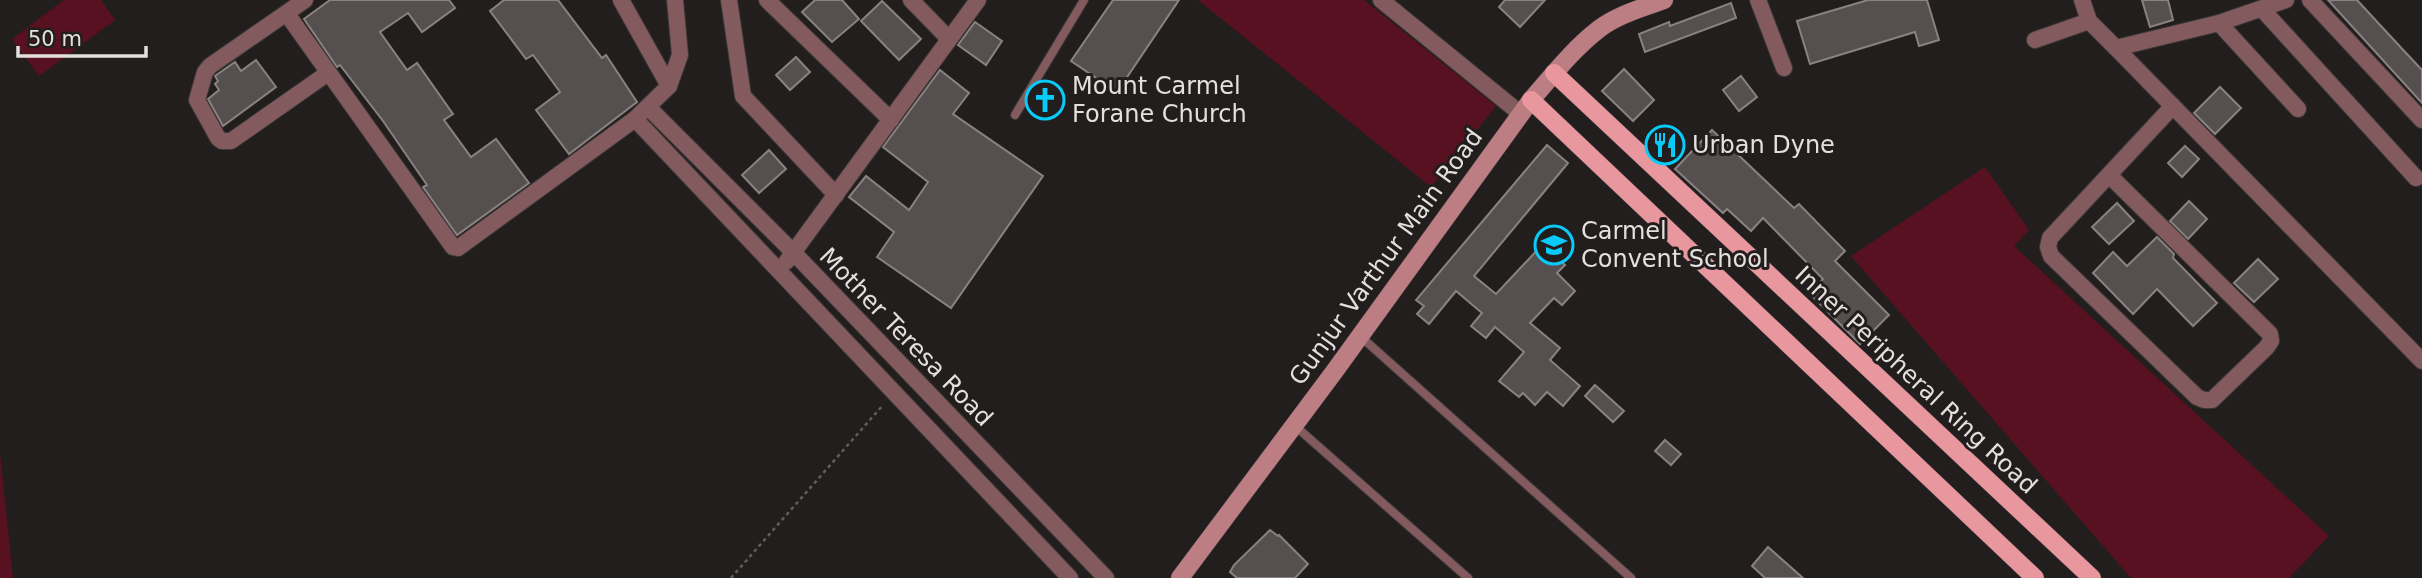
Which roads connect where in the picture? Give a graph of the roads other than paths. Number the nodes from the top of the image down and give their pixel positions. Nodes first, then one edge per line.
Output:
1 (304, 0) edge
2 (621, 0) edge
3 (675, 0) edge
4 (729, 0) edge
5 (767, 0) edge
6 (911, 0) edge
7 (978, 0) edge
8 (1084, 0) edge
9 (1381, 0) edge
10 (1664, 0) edge
11 (1758, 0) edge
12 (2082, 0) edge
13 (2286, 0) edge
14 (2310, 0) edge
15 (2262, 9) junction
16 (287, 14) junction
17 (2089, 21) junction
18 (2220, 23) junction
19 (949, 39) junction
20 (2035, 40) dead end
21 (2116, 48) junction
22 (1784, 68) dead end
23 (328, 73) junction
24 (1554, 73) junction
25 (669, 86) junction
26 (2173, 106) junction
27 (648, 107) junction
28 (1526, 107) junction
29 (2298, 109) dead end
30 (1015, 115) dead end
31 (635, 119) junction
32 (891, 120) junction
33 (2422, 120) edge
34 (2109, 175) junction
35 (2416, 178) dead end
36 (836, 195) junction
37 (793, 252) junction
38 (779, 271) junction
39 (1360, 336) junction
40 (2422, 361) edge
41 (1294, 425) junction
42 (1070, 578) edge
43 (1106, 578) edge
44 (1180, 578) edge
45 (1468, 578) edge
46 (1631, 578) edge
47 (2035, 578) edge
48 (2092, 578) edge

1 - 16 street
2 - 25 street
3 - 25 street
4 - 36 street
5 - 32 street
6 - 19 street
7 - 19 street
8 - 30 lane
9 - 28 street
10 - 24 main road, Gunjur Varthur Main Road
11 - 22 street
12 - 17 street
13 - 15 street
14 - 33 street
15 - 18 street
15 - 35 street
16 - 23 street
16 - 23 street
17 - 20 street
17 - 21 street
18 - 21 street
18 - 29 street
19 - 32 street
21 - 26 street
23 - 31 street
24 - 28 main road, Gunjur Varthur Main Road
24 - 48 main road, Inner Peripheral Ring Road
25 - 27 street
26 - 34 street
26 - 40 street
27 - 31 street
27 - 37 street, Mother Teresa Road
28 - 39 main road, Gunjur Varthur Main Road
28 - 47 main road
31 - 38 street, Mother Teresa Road
32 - 36 street
34 - 34 street
36 - 37 street
37 - 38 street
37 - 43 street, Mother Teresa Road
38 - 42 street, Mother Teresa Road
39 - 41 main road, Gunjur Varthur Main Road
39 - 46 lane
41 - 44 main road, Gunjur Varthur Main Road
41 - 45 lane

